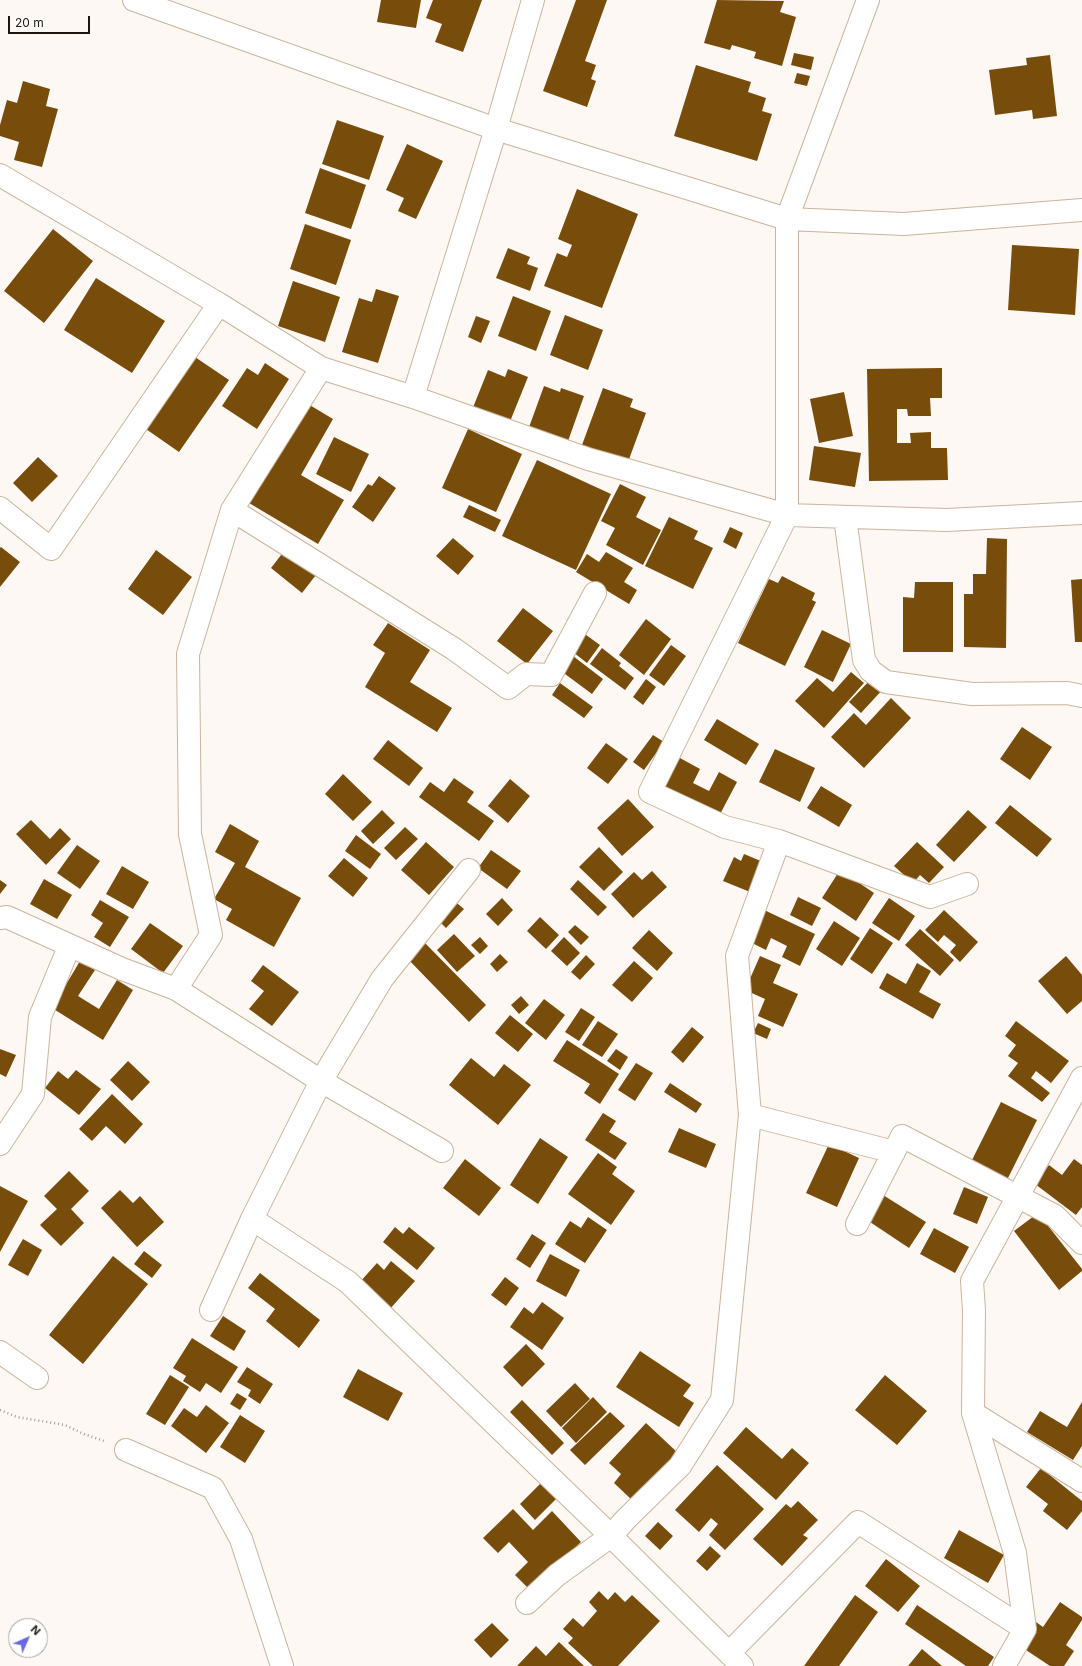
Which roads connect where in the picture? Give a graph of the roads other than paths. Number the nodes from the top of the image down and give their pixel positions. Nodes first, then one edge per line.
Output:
1 (134, 0) edge
2 (533, 0) edge
3 (868, 0) edge
4 (496, 129) junction
5 (0, 176) edge
6 (1082, 210) edge
7 (787, 219) junction
8 (219, 304) junction
9 (320, 368) junction
10 (413, 397) junction
11 (0, 508) edge
12 (232, 510) junction
13 (1082, 513) edge
14 (786, 515) junction
15 (845, 517) junction
16 (595, 593) dead end
17 (1082, 696) edge
18 (779, 841) junction
19 (469, 870) dead end
20 (967, 884) dead end
21 (0, 918) edge
22 (69, 947) junction
23 (176, 988) junction
24 (1082, 1078) edge
25 (321, 1081) junction
26 (750, 1115) junction
27 (0, 1144) edge
28 (442, 1151) dead end
29 (894, 1152) junction
30 (1018, 1196) junction
31 (252, 1219) junction
32 (857, 1224) dead end
33 (1082, 1243) edge
34 (211, 1310) dead end
35 (0, 1352) edge
36 (37, 1378) dead end
37 (973, 1413) junction
38 (126, 1450) road end
39 (1082, 1481) edge
40 (611, 1536) junction
41 (527, 1603) dead end
42 (1025, 1629) junction
43 (735, 1660) edge
44 (282, 1666) edge
45 (1004, 1666) edge

1 - 4 street
2 - 4 street
3 - 7 street
4 - 7 street
4 - 10 street
5 - 8 street
6 - 7 street
7 - 14 street
8 - 9 street
8 - 11 street
9 - 10 street
9 - 12 street
10 - 14 street
12 - 16 street
12 - 23 street
13 - 15 street
14 - 15 street
14 - 18 street
15 - 17 street
18 - 20 street
18 - 26 street
19 - 25 street
21 - 22 street
22 - 23 street
22 - 27 street
23 - 25 street
24 - 30 street
25 - 28 street
25 - 31 street
26 - 29 street
26 - 40 street
29 - 30 street
29 - 32 street
30 - 33 street
30 - 37 street
31 - 34 street
31 - 40 street
35 - 36 street
37 - 39 street
37 - 42 street
38 - 44 street
40 - 41 street
40 - 43 street
42 - 43 street
42 - 45 street

